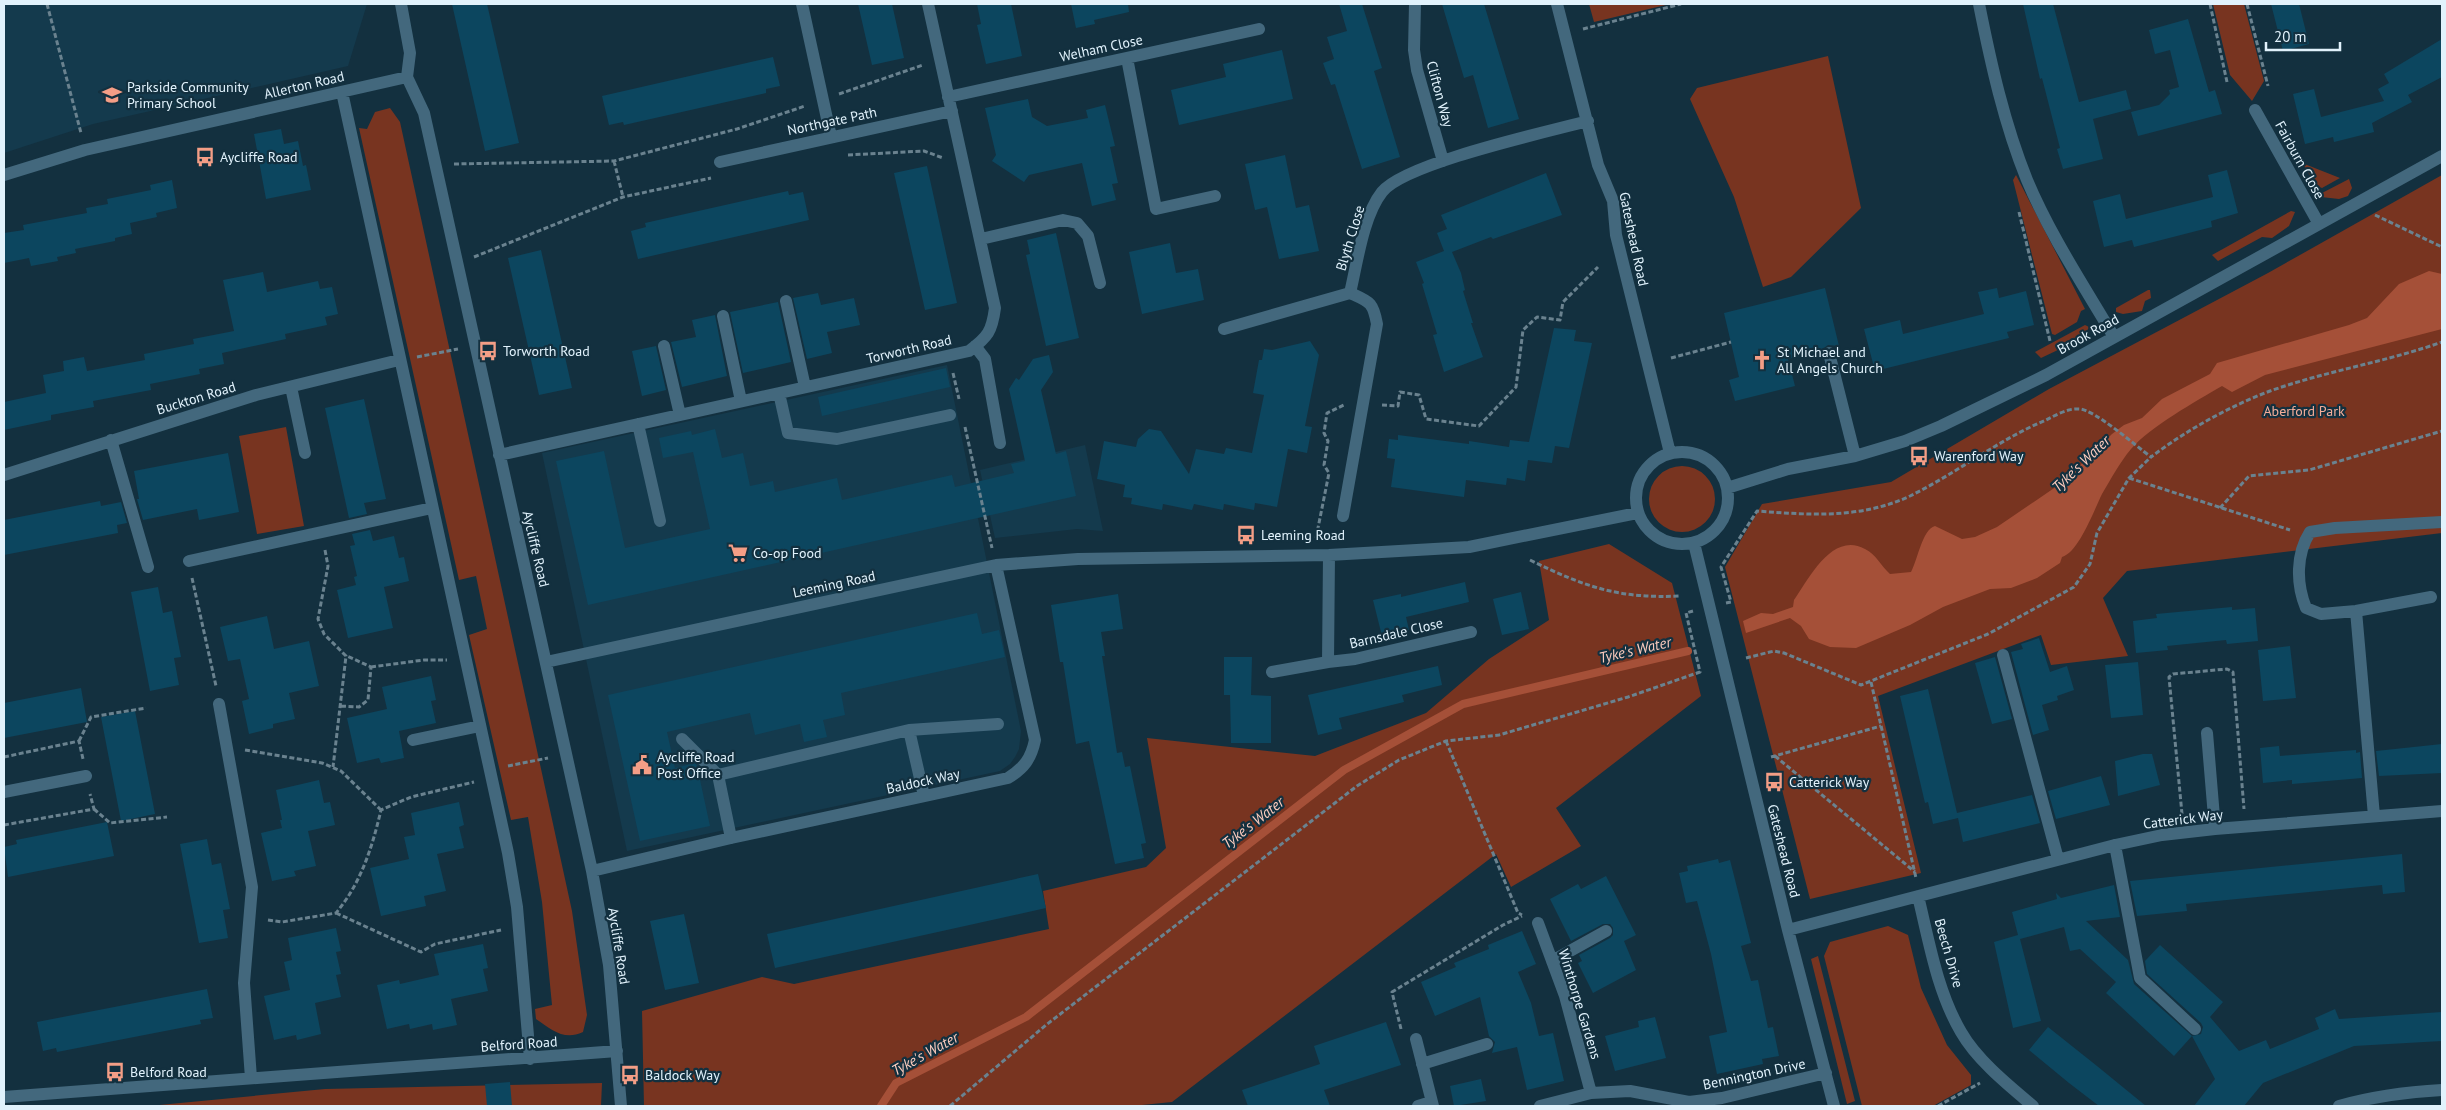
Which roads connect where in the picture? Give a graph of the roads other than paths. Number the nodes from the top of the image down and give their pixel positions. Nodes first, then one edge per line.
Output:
1 (401, 4) edge
2 (802, 4) edge
3 (928, 4) edge
4 (1415, 4) edge
5 (1557, 4) edge
6 (1979, 4) edge
7 (1260, 29) dead end
8 (1127, 58) junction
9 (408, 77) junction
10 (342, 92) junction
11 (948, 97) junction
12 (2255, 110) dead end
13 (952, 111) junction
14 (1588, 121) junction
15 (831, 137) junction
16 (2442, 156) edge
17 (1443, 161) junction
18 (720, 162) dead end
19 (4, 175) edge
20 (1215, 196) dead end
21 (2319, 224) junction
22 (980, 239) junction
23 (1100, 283) dead end
24 (1350, 293) junction
25 (786, 301) dead end
26 (723, 316) dead end
27 (1224, 329) dead end
28 (2114, 337) junction
29 (664, 346) dead end
30 (975, 346) junction
31 (1829, 353) dead end
32 (399, 360) junction
33 (291, 387) junction
34 (805, 387) junction
35 (779, 393) junction
36 (742, 401) junction
37 (680, 414) junction
38 (950, 415) dead end
39 (638, 424) junction
40 (112, 440) junction
41 (1000, 442) dead end
42 (305, 453) dead end
43 (1670, 453) junction
44 (499, 455) junction
45 (1855, 456) junction
46 (4, 475) edge
47 (1727, 488) junction
48 (432, 508) junction
49 (1637, 513) junction
50 (1343, 516) dead end
51 (660, 521) dead end
52 (2442, 522) edge
53 (1694, 543) junction
54 (1329, 556) junction
55 (189, 561) road end
56 (996, 565) junction
57 (148, 568) dead end
58 (2431, 597) dead end
59 (2356, 611) junction
60 (1471, 632) dead end
61 (2003, 655) dead end
62 (546, 662) junction
63 (1328, 662) junction
64 (1272, 672) dead end
65 (219, 704) road end
66 (998, 724) dead end
67 (480, 726) junction
68 (910, 730) junction
69 (2207, 733) dead end
70 (682, 738) dead end
71 (413, 740) dead end
72 (718, 774) junction
73 (86, 776) dead end
74 (4, 792) edge
75 (924, 796) junction
76 (2442, 811) edge
77 (2374, 816) junction
78 (2215, 829) junction
79 (731, 838) junction
80 (2115, 844) junction
81 (2058, 859) junction
82 (592, 871) junction
83 (1918, 896) junction
84 (1538, 923) road end
85 (1788, 930) junction
86 (1606, 931) dead end
87 (1552, 961) junction
88 (2195, 1029) dead end
89 (1416, 1039) road end
90 (1487, 1044) dead end
91 (617, 1051) junction
92 (530, 1059) junction
93 (1422, 1064) junction
94 (1826, 1073) junction
95 (251, 1078) junction
96 (2442, 1090) edge
97 (1592, 1093) junction
98 (4, 1097) edge
99 (1432, 1104) edge
100 (620, 1106) edge
101 (1418, 1106) edge
102 (1540, 1106) edge
103 (1834, 1106) edge
104 (2033, 1106) edge
105 (2339, 1106) edge

1 - 9 street, Aycliffe Road
2 - 15 street
3 - 11 street, Torworth Road
4 - 17 street, Clifton Way
5 - 14 street, Gateshead Road
6 - 28 street
7 - 8 street, Welham Close
8 - 11 street, Welham Close
8 - 20 street
9 - 10 street, Allerton Road
9 - 44 street, Aycliffe Road
10 - 19 street, Allerton Road
10 - 32 street
11 - 13 street, Torworth Road
12 - 21 street, Fairburn Close
13 - 15 street, Northgate Path
13 - 22 street, Torworth Road
14 - 17 street, Blyth Close
14 - 43 street, Gateshead Road
15 - 18 street, Northgate Path
16 - 21 street, Brook Road
17 - 24 street, Blyth Close
21 - 28 street, Brook Road
22 - 23 street
22 - 30 street, Torworth Road
24 - 27 street
24 - 50 street
25 - 34 street
26 - 36 street
28 - 45 street, Brook Road
29 - 37 street
30 - 34 street, Torworth Road
30 - 41 street
31 - 45 street
32 - 33 street, Buckton Road
32 - 48 street
33 - 40 street, Buckton Road
33 - 42 street
34 - 35 street, Torworth Road
35 - 36 street, Torworth Road
35 - 38 street
36 - 37 street, Torworth Road
37 - 39 street, Torworth Road
39 - 44 street, Torworth Road
39 - 51 street
40 - 46 street, Buckton Road
40 - 57 street
43 - 47 street
43 - 49 street
44 - 62 street, Aycliffe Road
45 - 47 street, Brook Road
47 - 53 street
48 - 55 street
48 - 67 street
49 - 53 street
49 - 54 street, Leeming Road
52 - 59 street
53 - 85 street, Gateshead Road
54 - 56 street, Leeming Road
54 - 63 street, Barnsdale Close
56 - 62 street, Leeming Road
56 - 75 street, Baldock Way
58 - 59 street
59 - 77 street
60 - 63 street, Barnsdale Close
61 - 81 street
62 - 82 street, Aycliffe Road
63 - 64 street, Barnsdale Close
65 - 95 street
66 - 68 street
67 - 71 street
67 - 92 street
68 - 72 street
68 - 75 street
69 - 78 street
70 - 72 street
72 - 79 street
73 - 74 street
75 - 79 street, Baldock Way
76 - 77 street, Catterick Way
77 - 78 street, Catterick Way
78 - 80 street, Catterick Way
79 - 82 street, Baldock Way
80 - 81 street, Catterick Way
80 - 88 street
81 - 83 street, Catterick Way
82 - 91 street, Aycliffe Road
83 - 85 street, Catterick Way
83 - 104 street, Beech Drive
84 - 87 street, Winthorpe Gardens
85 - 94 street, Gateshead Road
86 - 87 street
87 - 97 street, Winthorpe Gardens
89 - 93 street
90 - 93 street
91 - 92 street, Belford Road
91 - 100 street, Aycliffe Road
92 - 95 street, Belford Road
93 - 99 street
94 - 97 street, Bennington Drive
94 - 103 street, Gateshead Road
95 - 98 street, Belford Road
96 - 105 street
97 - 102 street, Bennington Drive
99 - 101 street

